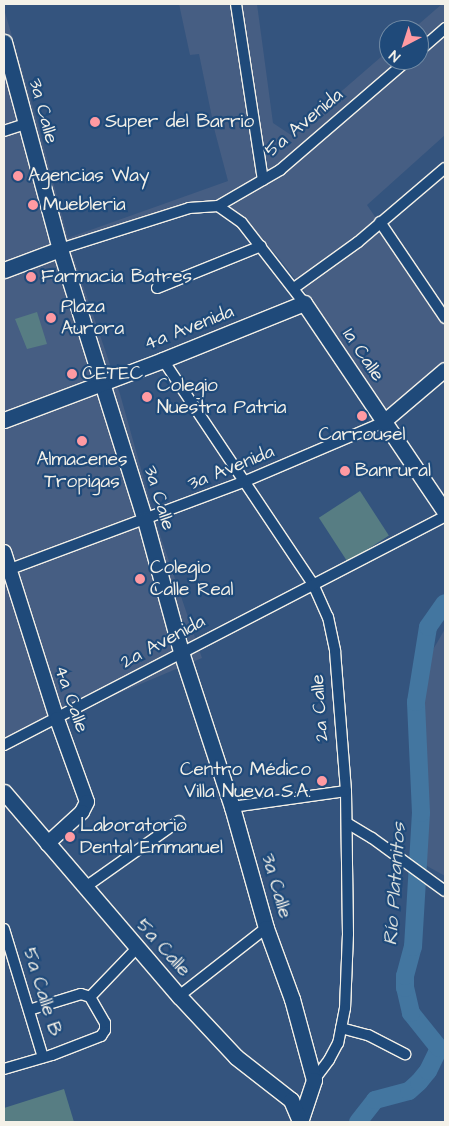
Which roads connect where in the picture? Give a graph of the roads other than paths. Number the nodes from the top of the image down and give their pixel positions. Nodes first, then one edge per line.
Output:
1 (236, 4) edge
2 (445, 28) edge
3 (4, 42) edge
4 (429, 42) edge
5 (396, 70) edge
6 (26, 124) junction
7 (4, 131) edge
8 (445, 168) edge
9 (263, 180) junction
10 (218, 206) junction
11 (380, 222) junction
12 (261, 246) junction
13 (60, 249) junction
14 (4, 270) edge
15 (157, 288) dead end
16 (294, 288) junction
17 (304, 303) junction
18 (445, 318) edge
19 (163, 360) junction
20 (445, 370) edge
21 (102, 383) junction
22 (4, 420) edge
23 (384, 422) junction
24 (246, 481) junction
25 (445, 512) edge
26 (445, 516) edge
27 (145, 520) junction
28 (4, 552) edge
29 (6, 570) edge
30 (313, 584) junction
31 (181, 652) junction
32 (57, 719) junction
33 (4, 745) edge
34 (346, 791) junction
35 (4, 792) edge
36 (232, 807) junction
37 (179, 821) dead end
38 (347, 823) junction
39 (47, 844) junction
40 (84, 888) junction
41 (445, 891) edge
42 (266, 928) junction
43 (4, 929) edge
44 (136, 949) junction
45 (179, 996) junction
46 (90, 997) junction
47 (29, 1010) junction
48 (341, 1028) junction
49 (406, 1054) dead end
50 (48, 1056) junction
51 (4, 1069) edge
52 (311, 1086) junction
53 (291, 1100) junction
54 (300, 1121) edge

1 - 9 street
2 - 4 street
3 - 6 main road, 3a Calle
5 - 9 street, 5a Avenida
6 - 7 street
6 - 13 main road, 3a Calle
8 - 11 street
9 - 10 street, 5a Avenida
10 - 12 street, 1a Calle
10 - 13 street, 5a Avenida
11 - 16 street
11 - 18 street
12 - 15 street
12 - 16 street, 1a Calle
13 - 14 main road, 5a Avenida
13 - 21 main road, 3a Calle
16 - 17 street, 1a Calle
17 - 19 main road, 4a Avenida
17 - 23 main road, 1a Calle
19 - 21 main road, 4a Avenida
19 - 24 street, 2a Calle
20 - 23 main road
21 - 22 main road, 4a Avenida
21 - 27 main road, 3a Calle
23 - 24 street, 3a Avenida
23 - 25 main road, 1a Calle
24 - 27 street, 3a Avenida
24 - 30 street, 2a Calle
26 - 30 street, 2a Avenida
27 - 29 street, 3a Avenida
27 - 31 main road, 3a Calle
28 - 29 main road, 4a Calle
29 - 32 main road, 4a Calle
30 - 31 street, 2a Avenida
30 - 34 street, 2a Calle
31 - 32 street, 2a Avenida
31 - 36 main road, 3a Calle
32 - 33 street, 2a Avenida
32 - 39 main road, 4a Calle
34 - 36 street
34 - 38 street, 2a Calle
35 - 39 main road, 5a Calle
36 - 42 main road, 3a Calle
37 - 40 street
38 - 41 street
38 - 48 street, 2a Calle
39 - 40 main road, 5a Calle
40 - 44 main road, 5a Calle
42 - 45 street
42 - 52 main road, 3a Calle
43 - 47 street, 5a Calle B
44 - 45 main road, 5a Calle
44 - 46 street
45 - 53 main road, 5a Calle
46 - 47 street
46 - 50 street
47 - 50 street, 5a Calle B
48 - 49 street
48 - 52 street, 2a Calle
50 - 51 street
52 - 53 main road
52 - 54 main road, 2a Calle
53 - 54 main road, 5a Calle

